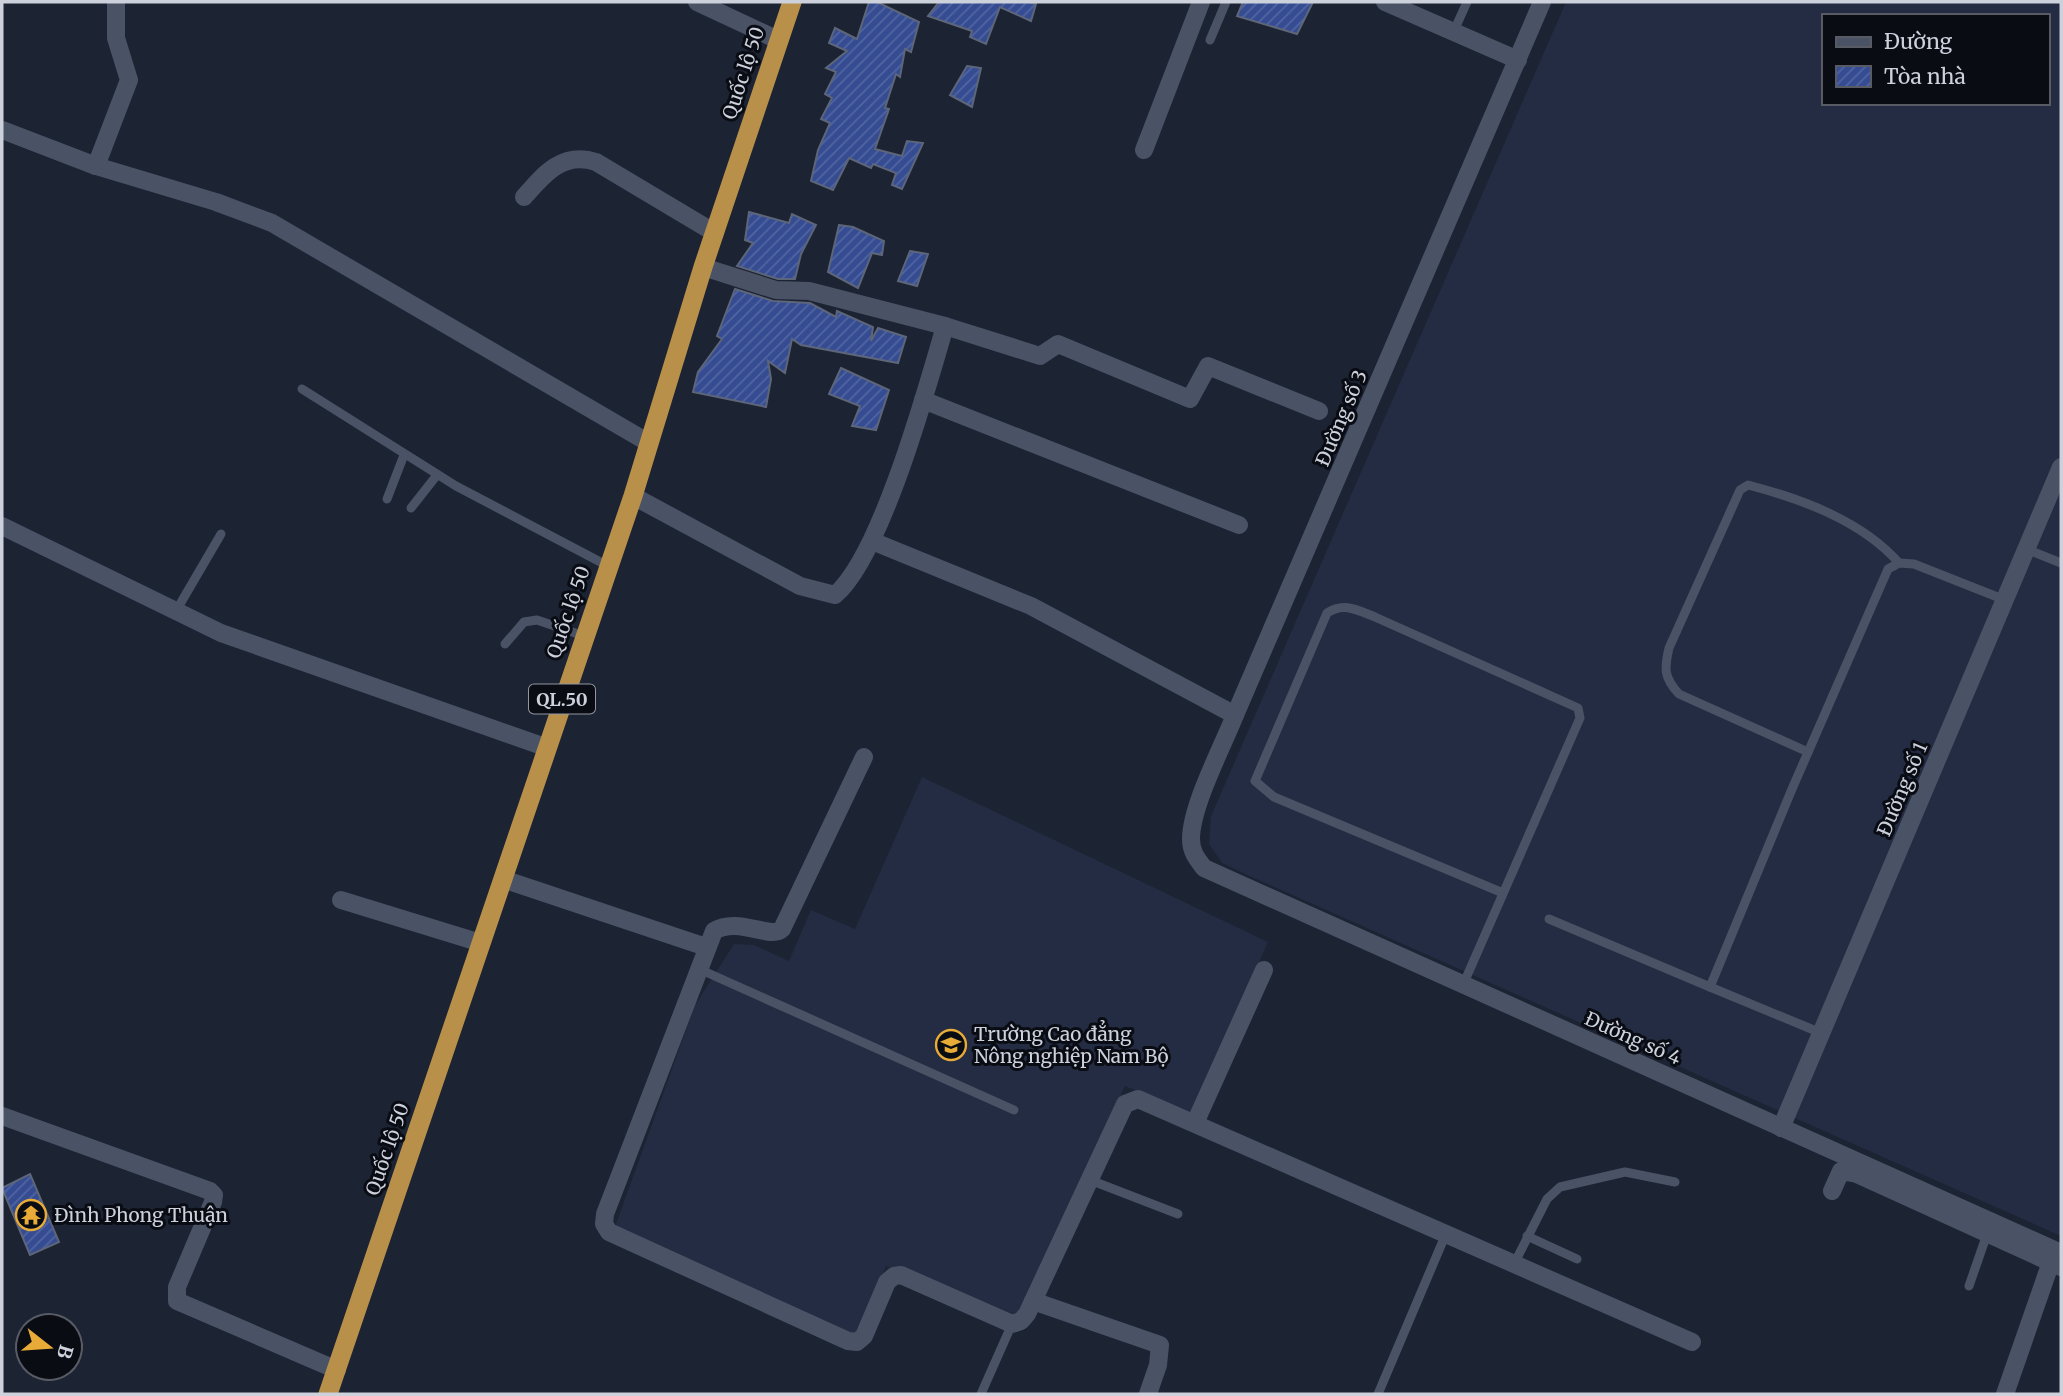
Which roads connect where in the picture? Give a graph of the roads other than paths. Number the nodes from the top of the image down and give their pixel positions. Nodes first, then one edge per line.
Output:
1 (116, 2) edge
2 (697, 2) edge
3 (792, 2) edge
4 (1201, 2) edge
5 (1226, 2) edge
6 (1385, 2) edge
7 (1467, 2) edge
8 (1542, 2) edge
9 (1453, 33) junction
10 (778, 40) junction
11 (1210, 40) dead end
12 (1518, 60) junction
13 (2, 130) edge
14 (1144, 150) dead end
15 (96, 166) junction
16 (524, 197) dead end
17 (715, 233) junction
18 (703, 267) junction
19 (946, 326) junction
20 (302, 389) dead end
21 (923, 400) junction
22 (1320, 411) dead end
23 (649, 443) junction
24 (404, 455) junction
25 (2061, 467) edge
26 (437, 475) junction
27 (632, 496) junction
28 (387, 499) dead end
29 (411, 508) dead end
30 (1240, 525) dead end
31 (2, 526) edge
32 (221, 534) dead end
33 (872, 541) junction
34 (2026, 549) junction
35 (1899, 563) junction
36 (2061, 563) edge
37 (608, 566) junction
38 (2005, 600) junction
39 (176, 611) junction
40 (584, 636) junction
41 (505, 644) dead end
42 (1236, 715) junction
43 (545, 747) junction
44 (1808, 752) junction
45 (864, 757) dead end
46 (1194, 855) joint
47 (503, 879) junction
48 (1503, 893) junction
49 (341, 900) dead end
50 (1549, 919) dead end
51 (481, 943) junction
52 (706, 947) junction
53 (699, 969) junction
54 (1264, 970) dead end
55 (1463, 985) junction
56 (1710, 987) junction
57 (1821, 1033) junction
58 (1014, 1110) dead end
59 (3, 1118) edge
60 (1195, 1123) junction
61 (1780, 1128) junction
62 (1090, 1180) junction
63 (1675, 1182) dead end
64 (1832, 1191) dead end
65 (1178, 1214) dead end
66 (1987, 1234) junction
67 (1445, 1236) junction
68 (1527, 1236) junction
69 (1577, 1259) dead end
70 (2058, 1261) edge
71 (1513, 1266) junction
72 (1969, 1286) dead end
73 (1033, 1300) junction
74 (1012, 1324) junction
75 (1692, 1342) dead end
76 (337, 1370) junction
77 (328, 1394) edge
78 (981, 1394) edge
79 (1149, 1394) edge
80 (1378, 1394) edge
81 (2005, 1394) edge

1 - 15 street
2 - 10 street
3 - 10 highway, Quốc lộ 50 / QL.50
4 - 14 street
5 - 11 lane
6 - 9 street
7 - 9 lane
8 - 12 street, Đường số 3
9 - 12 street
10 - 17 highway, Quốc lộ 50 / QL.50
12 - 42 street, Đường số 3
13 - 15 street
15 - 23 street
16 - 17 street
17 - 18 highway, Quốc lộ 50 / QL.50
18 - 19 street
18 - 23 highway, Quốc lộ 50 / QL.50
19 - 21 street
19 - 22 street
20 - 24 lane
21 - 30 street
21 - 33 street
23 - 27 highway, Quốc lộ 50 / QL.50
24 - 26 lane
24 - 28 lane
25 - 34 street, Đường số 1
26 - 29 lane
26 - 37 lane
27 - 33 street
27 - 37 highway, Quốc lộ 50 / QL.50
31 - 39 street
32 - 39 lane
33 - 42 street
34 - 36 lane
34 - 38 street, Đường số 1
35 - 38 lane
35 - 44 lane
35 - 44 lane
37 - 40 highway, Quốc lộ 50 / QL.50
38 - 57 street, Đường số 1
39 - 43 street
40 - 41 lane
40 - 43 highway, Quốc lộ 50 / QL.50
42 - 46 street, Đường số 3
43 - 47 highway, Quốc lộ 50 / QL.50
44 - 56 lane
45 - 52 street
46 - 55 street, Đường số 4
47 - 51 highway, Quốc lộ 50 / QL.50
47 - 52 street
48 - 48 lane
48 - 55 lane
49 - 51 street
50 - 56 lane
51 - 76 highway, Quốc lộ 50 / QL.50
52 - 53 street
53 - 58 lane
53 - 74 street
54 - 60 street
55 - 61 street, Đường số 4
56 - 57 lane
57 - 61 street, Đường số 1
59 - 76 street
60 - 62 street
60 - 67 street
61 - 70 street, Đường số 4
62 - 65 lane
62 - 73 street
63 - 68 lane
64 - 66 street
66 - 70 street
66 - 72 lane
67 - 71 street
67 - 80 lane
68 - 69 lane
68 - 71 lane
70 - 81 street
71 - 75 street
73 - 74 street
73 - 79 street
74 - 78 lane
76 - 77 highway, Quốc lộ 50 / QL.50

